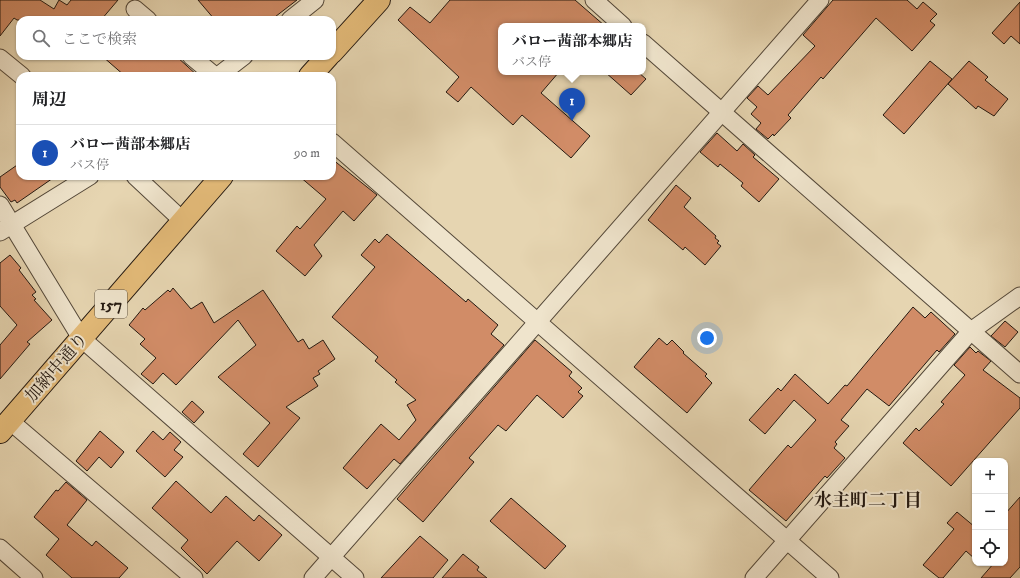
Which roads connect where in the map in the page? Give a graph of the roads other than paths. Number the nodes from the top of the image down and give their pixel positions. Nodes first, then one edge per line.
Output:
1 (315, 0) edge
2 (379, 0) edge
3 (594, 0) edge
4 (820, 0) edge
5 (135, 9) dead end
6 (143, 16) edge
7 (295, 16) edge
8 (620, 23) edge
9 (646, 46) edge
10 (336, 48) edge
11 (0, 58) edge
12 (196, 60) edge
13 (239, 60) edge
14 (324, 60) edge
15 (17, 72) edge
16 (210, 72) edge
17 (223, 72) edge
18 (314, 72) edge
19 (722, 113) junction
20 (336, 146) edge
21 (84, 180) edge
22 (140, 180) edge
23 (219, 180) edge
24 (0, 205) edge
25 (183, 221) junction
26 (7, 228) edge
27 (1020, 296) edge
28 (537, 323) junction
29 (971, 331) junction
30 (81, 338) junction
31 (1020, 374) edge
32 (5, 427) edge
33 (787, 540) junction
34 (0, 548) edge
35 (332, 557) junction
36 (34, 578) edge
37 (194, 578) edge
38 (313, 578) edge
39 (355, 578) edge
40 (754, 578) edge
41 (830, 578) edge

1 - 7 street
2 - 10 highway
3 - 8 street
4 - 19 street
5 - 6 street
9 - 19 street
11 - 15 street
12 - 16 street
13 - 17 street
14 - 18 highway
19 - 28 street
19 - 29 street
20 - 28 street
21 - 26 street
22 - 25 street
23 - 25 highway, 加納中通り / 157
24 - 26 street
25 - 30 highway, 加納中通り / 157
26 - 30 street
27 - 29 street
28 - 33 street
28 - 35 street
29 - 31 street
29 - 33 street
30 - 32 highway, 加納中通り / 157
30 - 35 street
32 - 37 street
33 - 40 street
33 - 41 street
34 - 36 street
35 - 38 street
35 - 39 street

